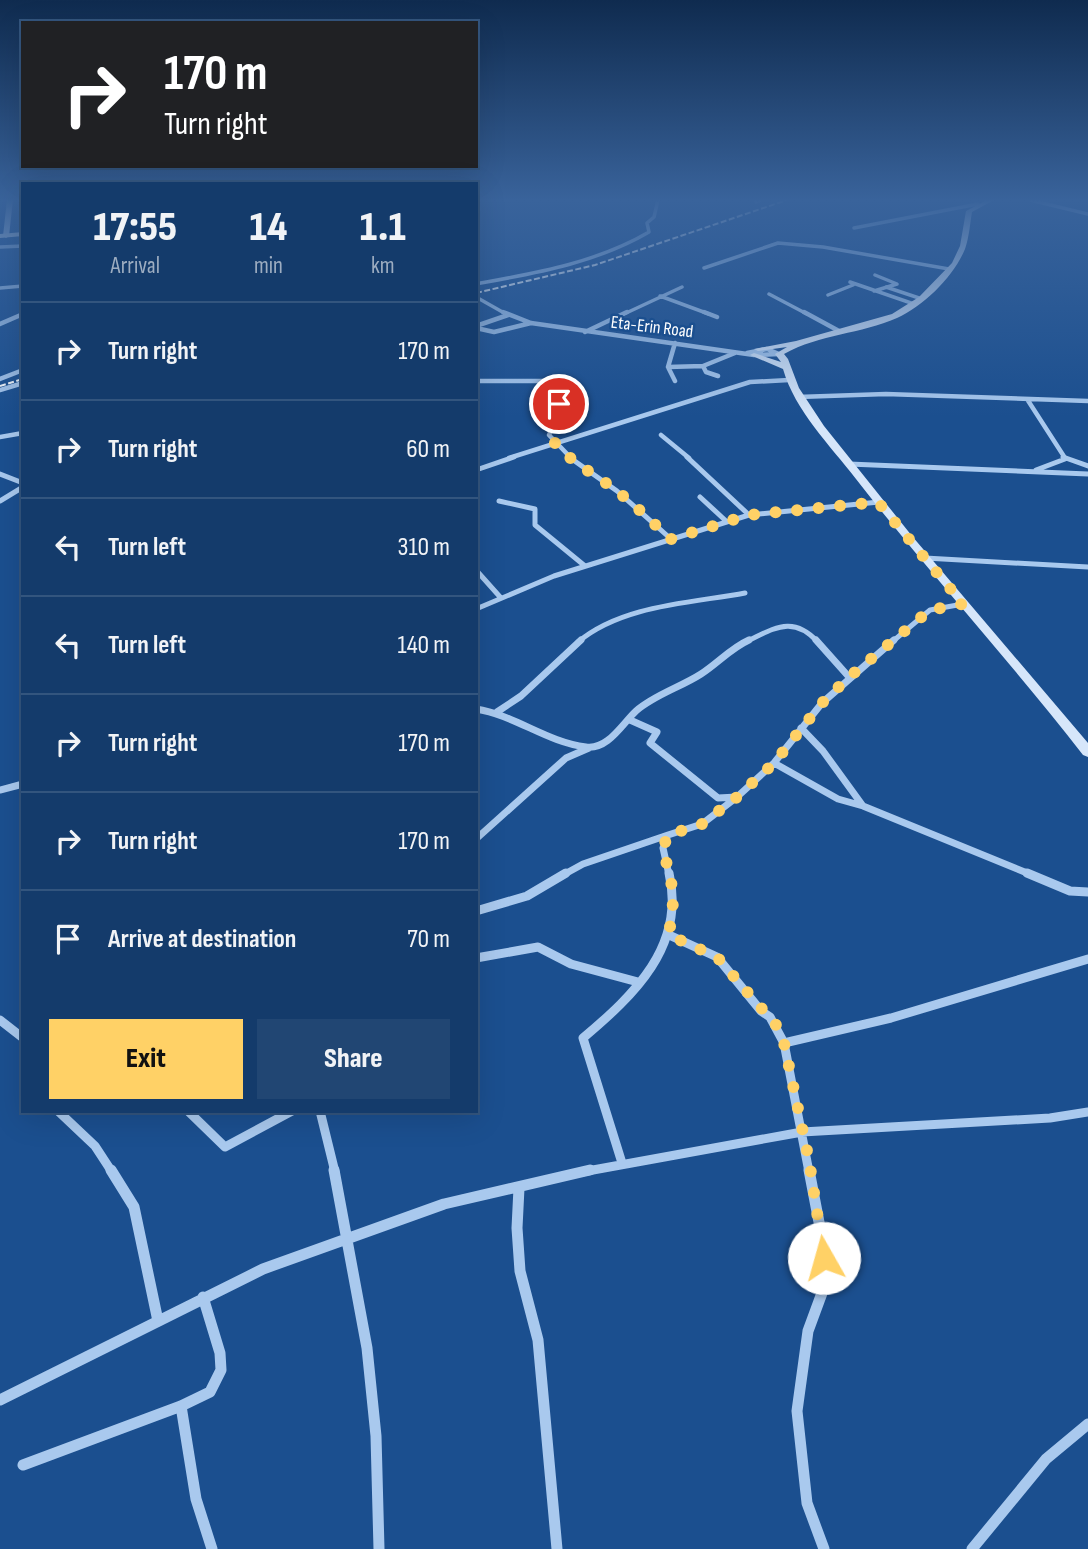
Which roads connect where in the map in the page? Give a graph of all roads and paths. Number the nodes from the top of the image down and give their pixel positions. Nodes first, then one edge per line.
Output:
1 (544, 272) edge
2 (946, 272) edge
3 (875, 275) dead end
4 (850, 282) dead end
5 (478, 284) edge
6 (857, 284) junction
7 (21, 286) edge
8 (682, 287) dead end
9 (886, 287) junction
10 (0, 288) edge
11 (874, 291) junction
12 (769, 294) dead end
13 (828, 295) dead end
14 (660, 296) junction
15 (478, 299) edge
16 (922, 299) junction
17 (914, 304) junction
18 (21, 315) edge
19 (508, 315) junction
20 (717, 317) dead end
21 (531, 323) junction
22 (0, 324) edge
23 (478, 326) edge
24 (478, 328) edge
25 (839, 331) junction
26 (584, 332) junction
27 (675, 343) junction
28 (799, 343) junction
29 (737, 352) junction
30 (753, 352) junction
31 (779, 354) junction
32 (703, 366) junction
33 (668, 367) junction
34 (21, 371) edge
35 (787, 374) junction
36 (718, 376) dead end
37 (0, 379) edge
38 (478, 381) edge
39 (675, 381) dead end
40 (21, 384) edge
41 (0, 390) edge
42 (797, 397) junction
43 (1027, 399) junction
44 (1088, 401) edge
45 (21, 433) edge
46 (661, 435) dead end
47 (0, 437) edge
48 (554, 442) junction
49 (1065, 458) junction
50 (849, 464) junction
51 (1088, 467) edge
52 (478, 469) edge
53 (1033, 472) junction
54 (0, 474) edge
55 (1088, 474) edge
56 (21, 484) edge
57 (21, 486) edge
58 (700, 497) dead end
59 (499, 501) dead end
60 (0, 502) edge
61 (878, 502) junction
62 (749, 515) junction
63 (726, 521) junction
64 (671, 539) junction
65 (925, 558) junction
66 (585, 566) junction
67 (1088, 567) edge
68 (478, 572) edge
69 (745, 593) dead end
70 (501, 598) junction
71 (963, 604) junction
72 (478, 608) edge
73 (849, 677) junction
74 (478, 709) edge
75 (497, 712) junction
76 (630, 720) junction
77 (801, 728) junction
78 (589, 748) junction
79 (1088, 752) edge
80 (774, 763) junction
81 (21, 785) edge
82 (0, 790) edge
83 (737, 797) junction
84 (863, 806) junction
85 (668, 835) junction
86 (478, 837) edge
87 (1088, 892) edge
88 (478, 910) edge
89 (669, 935) junction
90 (478, 958) edge
91 (1088, 959) edge
92 (638, 982) junction
93 (0, 1020) edge
94 (21, 1036) edge
95 (784, 1043) junction
96 (1088, 1112) edge
97 (60, 1113) edge
98 (190, 1113) edge
99 (288, 1113) edge
100 (321, 1113) edge
101 (802, 1132) junction
102 (622, 1163) junction
103 (520, 1188) junction
104 (345, 1237) junction
105 (203, 1297) junction
106 (158, 1321) junction
107 (0, 1400) edge
108 (181, 1406) junction
109 (1088, 1424) edge
110 (23, 1465) dead end
111 (212, 1549) edge
112 (380, 1549) edge
113 (558, 1549) edge
114 (824, 1549) edge
115 (972, 1549) edge

1 - 5 street
2 - 16 street
3 - 9 street
4 - 6 street
6 - 11 street
6 - 13 street
7 - 10 street
8 - 14 street
9 - 11 street
9 - 16 street
11 - 17 street
12 - 25 street
14 - 20 street
14 - 26 street
15 - 19 street, Eta-Erin Road
16 - 17 street
17 - 25 street
18 - 22 street
19 - 21 street, Eta-Erin Road
19 - 23 street
21 - 24 street
21 - 26 street, Eta-Erin Road
25 - 28 street
26 - 27 street, Eta-Erin Road
27 - 29 street, Eta-Erin Road
27 - 33 street
28 - 30 street
28 - 31 street
29 - 30 street, Eta-Erin Road
29 - 32 street
30 - 31 street, Eta-Erin Road
30 - 35 street
31 - 35 street
32 - 33 street
32 - 36 street
33 - 39 street
34 - 37 street
35 - 42 street
35 - 48 street
38 - 48 street
40 - 41 street
42 - 43 street
42 - 50 street
43 - 44 street
43 - 49 street
45 - 47 street
46 - 62 street
48 - 52 street
48 - 64 street
49 - 51 street
49 - 53 street
50 - 53 street
50 - 61 street
53 - 55 street
54 - 56 street
57 - 60 street
58 - 63 street
59 - 66 street
61 - 62 street
61 - 65 street
62 - 63 street
63 - 64 street
64 - 66 street
65 - 67 street
65 - 71 street
66 - 70 street
68 - 70 street
69 - 75 street
70 - 72 street
71 - 73 street
71 - 79 street
73 - 76 street
73 - 77 street
74 - 75 street
75 - 78 street
76 - 78 street
76 - 83 street
77 - 80 street
77 - 84 street
78 - 86 street
80 - 83 street
80 - 84 street
81 - 82 street
83 - 85 street
84 - 87 street
85 - 88 street
85 - 89 street
89 - 92 street
89 - 95 street
90 - 92 street
91 - 95 street
92 - 102 street
93 - 94 street
95 - 101 street
96 - 101 street
97 - 106 street
98 - 99 street
100 - 104 street
101 - 102 street
101 - 114 street
102 - 103 street
103 - 104 street
103 - 113 street
104 - 105 street
104 - 112 street
105 - 106 street
105 - 108 street
106 - 107 street
108 - 110 street
108 - 111 street
109 - 115 street

